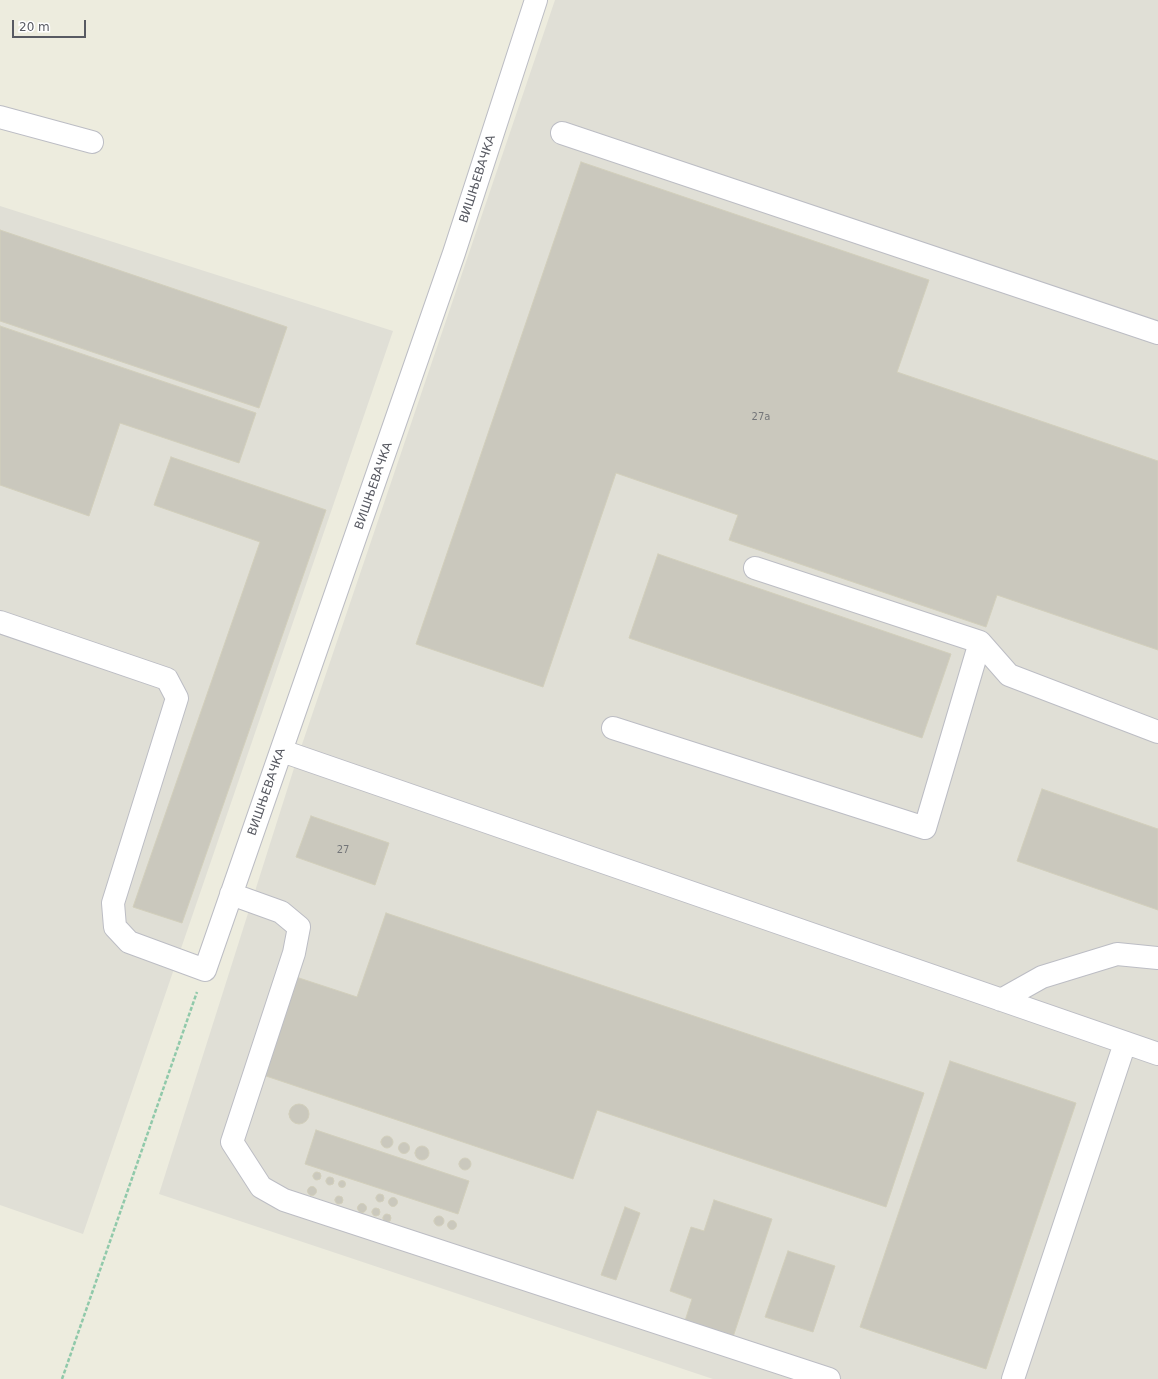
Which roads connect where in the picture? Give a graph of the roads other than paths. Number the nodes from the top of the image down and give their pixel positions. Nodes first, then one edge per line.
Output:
1 (536, 0) edge
2 (0, 117) edge
3 (562, 134) dead end
4 (92, 142) dead end
5 (1158, 333) edge
6 (755, 568) dead end
7 (0, 622) edge
8 (980, 642) junction
9 (613, 728) dead end
10 (1158, 732) edge
11 (282, 751) junction
12 (231, 894) junction
13 (1158, 958) edge
14 (1001, 1000) junction
15 (1126, 1043) junction
16 (1158, 1054) edge
17 (829, 1379) edge
18 (1013, 1379) edge

1 - 11 street, ВИШЊЕВАЧКА
2 - 4 street
3 - 5 street
6 - 8 street
7 - 12 street, ВИШЊЕВАЧКА
8 - 9 street
8 - 10 street
11 - 12 street, ВИШЊЕВАЧКА
11 - 14 street
12 - 17 street
13 - 14 street
14 - 15 street
15 - 16 street
15 - 18 street

